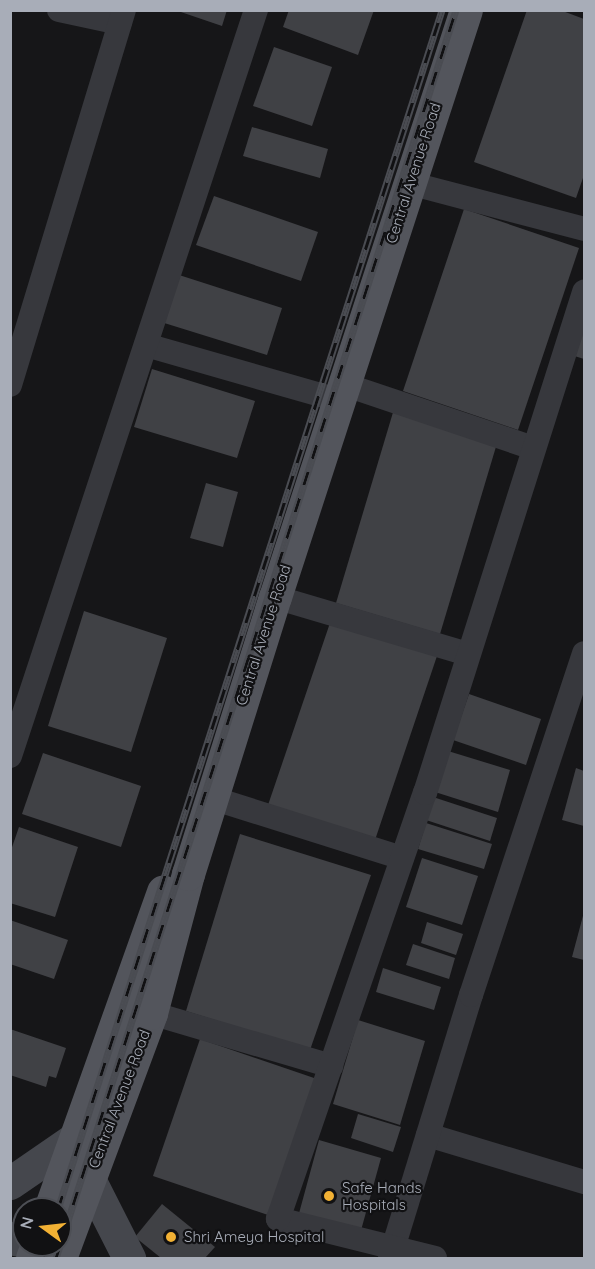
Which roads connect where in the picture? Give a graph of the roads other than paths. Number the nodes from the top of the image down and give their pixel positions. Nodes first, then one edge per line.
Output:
1 (60, 10) edge
2 (256, 10) edge
3 (444, 10) edge
4 (466, 10) edge
5 (122, 17) edge
6 (409, 183) junction
7 (585, 230) edge
8 (585, 292) edge
9 (146, 345) junction
10 (10, 385) edge
11 (336, 391) junction
12 (533, 448) junction
13 (275, 597) junction
14 (585, 653) edge
15 (468, 654) junction
16 (575, 716) edge
17 (10, 756) edge
18 (212, 798) junction
19 (402, 858) junction
20 (151, 1013) junction
21 (331, 1066) junction
22 (428, 1135) junction
23 (77, 1137) junction
24 (89, 1179) junction
25 (585, 1182) edge
26 (10, 1183) edge
27 (54, 1197) edge
28 (72, 1212) edge
29 (392, 1252) edge
30 (129, 1258) edge
31 (435, 1258) edge

1 - 5 street
2 - 9 street
3 - 11 main road
4 - 6 main road, Central Avenue Road
5 - 10 street
6 - 7 street
6 - 11 main road, Central Avenue Road
8 - 12 street
9 - 11 street
9 - 17 street
11 - 12 street
11 - 13 main road, Central Avenue Road
11 - 23 main road
12 - 15 street
13 - 15 street
13 - 18 main road, Central Avenue Road
14 - 16 street
15 - 19 street
16 - 22 street
18 - 19 street
18 - 20 main road, Central Avenue Road
19 - 21 street
20 - 21 street
20 - 24 main road, Central Avenue Road
21 - 29 street
22 - 25 street
22 - 29 street
23 - 26 main road
23 - 27 main road
24 - 28 main road, Central Avenue Road
24 - 30 main road
29 - 31 street

